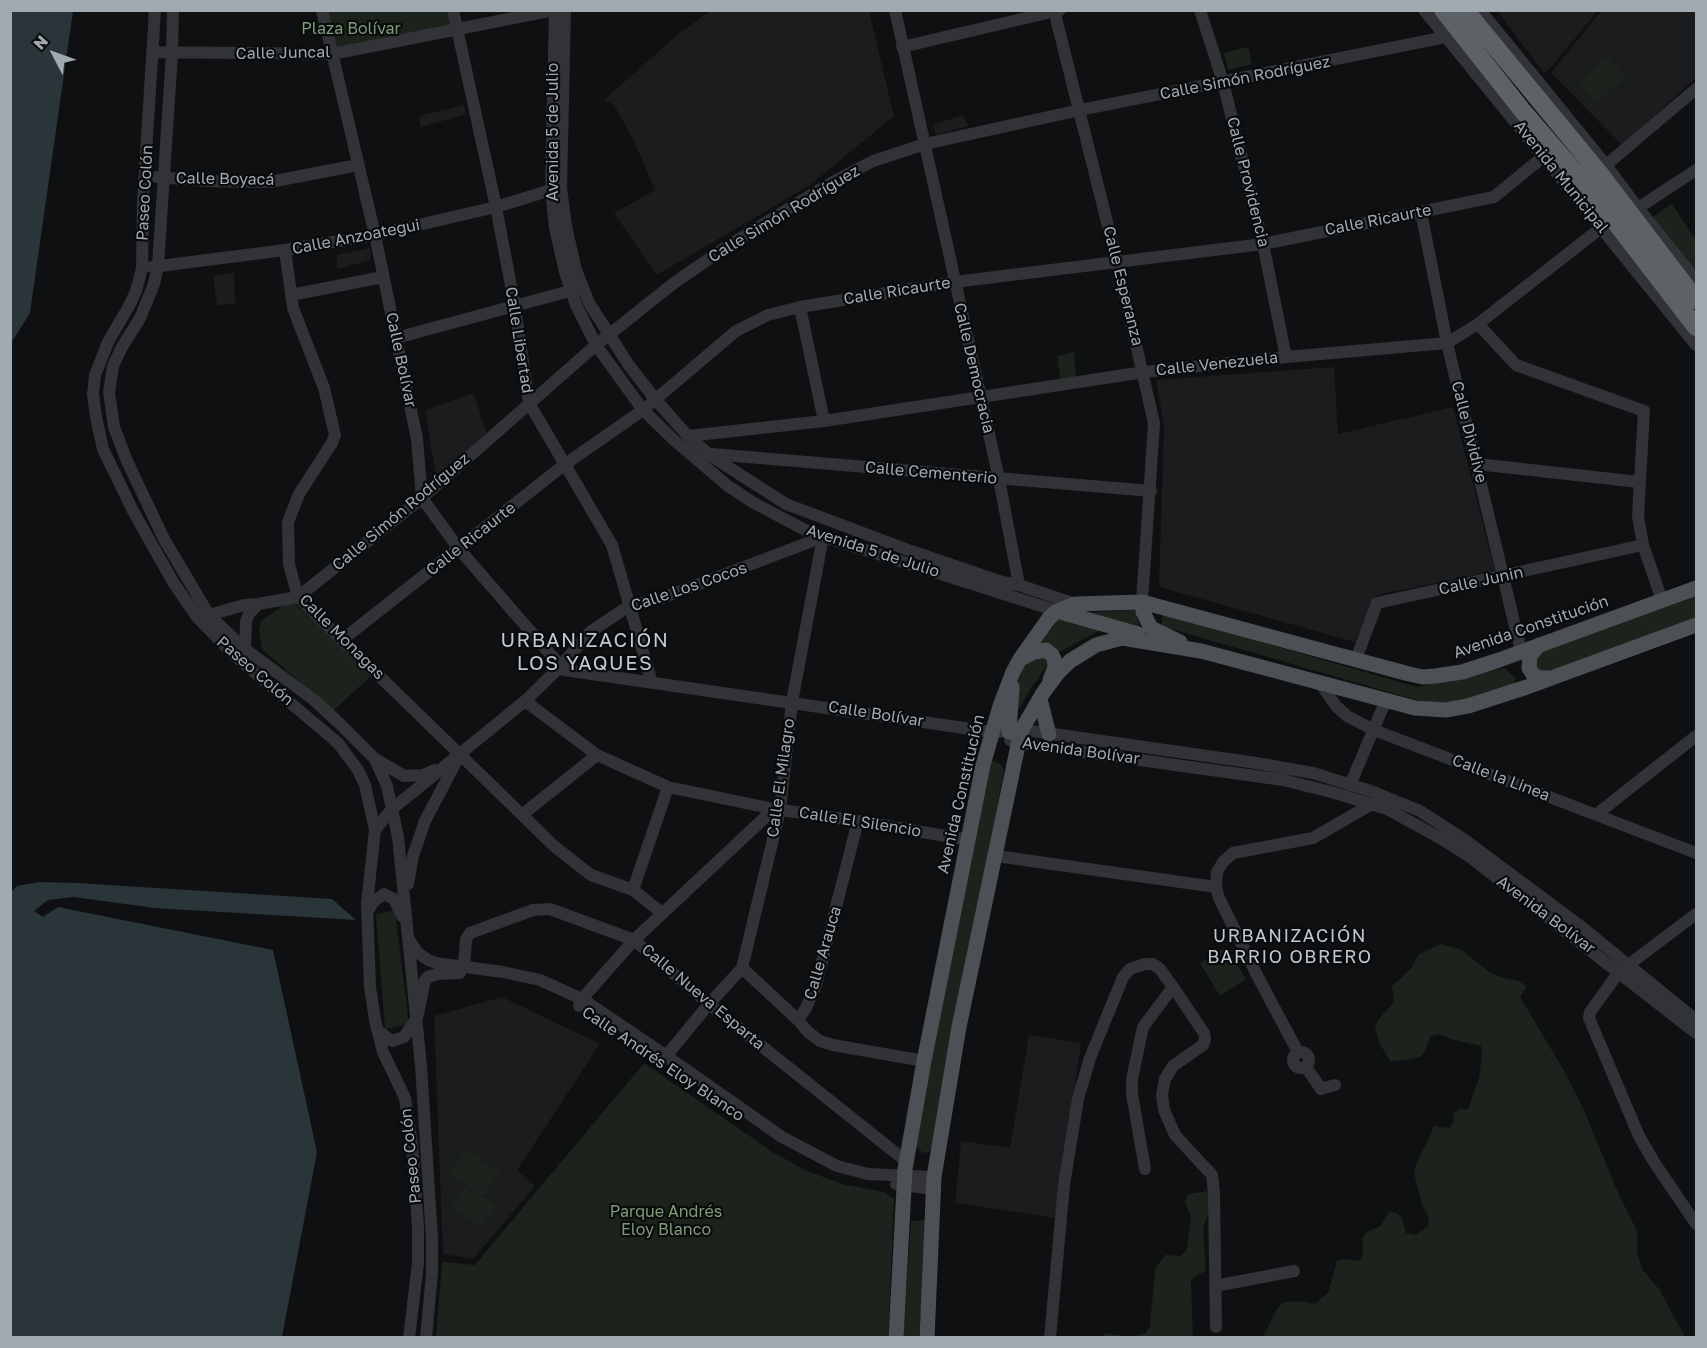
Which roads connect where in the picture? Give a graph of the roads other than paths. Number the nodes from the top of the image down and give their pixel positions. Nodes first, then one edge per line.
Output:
1 (155, 10) edge
2 (173, 10) edge
3 (322, 10) edge
4 (453, 10) edge
5 (554, 10) edge
6 (565, 10) edge
7 (894, 10) edge
8 (1200, 10) edge
9 (1424, 10) edge
10 (1443, 10) edge
11 (1465, 10) edge
12 (1480, 10) edge
13 (1056, 11) edge
14 (458, 29) junction
15 (1446, 38) junction
16 (902, 47) junction
17 (152, 52) junction
18 (172, 54) junction
19 (332, 54) junction
20 (1223, 82) junction
21 (1696, 90) edge
22 (1080, 110) junction
23 (925, 144) junction
24 (1543, 157) junction
25 (358, 165) junction
26 (1606, 165) junction
27 (1696, 170) edge
28 (144, 176) junction
29 (163, 178) junction
30 (551, 190) junction
31 (496, 207) junction
32 (1421, 212) junction
33 (1621, 217) junction
34 (375, 235) junction
35 (1263, 243) junction
36 (285, 250) junction
37 (1117, 262) junction
38 (158, 266) junction
39 (142, 268) junction
40 (383, 277) junction
41 (1696, 280) edge
42 (954, 282) junction
43 (577, 289) junction
44 (291, 295) junction
45 (1696, 300) edge
46 (515, 307) junction
47 (800, 307) junction
48 (1478, 324) junction
49 (1696, 327) edge
50 (609, 335) junction
51 (396, 338) junction
52 (1447, 343) junction
53 (597, 345) junction
54 (1696, 345) edge
55 (1286, 357) junction
56 (1144, 372) junction
57 (980, 396) junction
58 (656, 399) junction
59 (529, 403) junction
60 (644, 410) junction
61 (824, 421) junction
62 (716, 433) junction
63 (687, 436) junction
64 (709, 459) junction
65 (1477, 464) junction
66 (564, 465) junction
67 (999, 479) junction
68 (1639, 482) junction
69 (1151, 491) junction
70 (422, 498) junction
71 (808, 512) junction
72 (823, 537) junction
73 (1642, 544) junction
74 (459, 549) junction
75 (1504, 576) junction
76 (1019, 585) junction
77 (1696, 588) edge
78 (298, 597) junction
79 (1662, 600) junction
80 (1142, 602) junction
81 (258, 604) junction
82 (1075, 604) junction
83 (628, 606) junction
84 (1057, 611) junction
85 (209, 615) junction
86 (1696, 625) edge
87 (342, 640) junction
88 (1539, 645) junction
89 (245, 649) junction
90 (1201, 651) junction
91 (1521, 651) junction
92 (1356, 659) junction
93 (1499, 660) junction
94 (1017, 666) junction
95 (560, 667) junction
96 (1552, 677) junction
97 (652, 683) junction
98 (1320, 683) junction
99 (1511, 693) junction
100 (1041, 696) junction
101 (1386, 700) junction
102 (525, 701) junction
103 (792, 702) junction
104 (1374, 730) junction
105 (992, 732) junction
106 (1049, 734) junction
107 (1016, 735) junction
108 (1696, 736) edge
109 (461, 753) junction
110 (597, 755) junction
111 (375, 759) junction
112 (1350, 785) junction
113 (668, 787) junction
114 (1372, 804) junction
115 (393, 809) junction
116 (777, 810) junction
117 (523, 814) junction
118 (1597, 814) junction
119 (858, 821) junction
120 (375, 830) junction
121 (969, 840) junction
122 (1696, 853) edge
123 (996, 856) junction
124 (1216, 887) junction
125 (633, 890) junction
126 (404, 902) junction
127 (662, 913) junction
128 (367, 914) junction
129 (1696, 914) edge
130 (407, 935) junction
131 (634, 940) junction
132 (464, 967) junction
133 (742, 968) junction
134 (1623, 968) junction
135 (1173, 987) junction
136 (580, 1003) junction
137 (709, 1004) junction
138 (417, 1018) junction
139 (798, 1020) junction
140 (1696, 1020) edge
141 (377, 1030) junction
142 (1696, 1033) edge
143 (663, 1058) junction
144 (924, 1061) junction
145 (1335, 1085) dead end
146 (1145, 1169) dead end
147 (905, 1175) junction
148 (933, 1183) junction
149 (1696, 1224) edge
150 (1294, 1271) dead end
151 (1215, 1286) junction
152 (1216, 1327) dead end
153 (409, 1338) edge
154 (426, 1338) edge
155 (896, 1338) edge
156 (927, 1338) edge
157 (1050, 1338) edge

1 - 17 street, Paseo Colón
2 - 18 street, Paseo Colón
3 - 19 street, Calle Bolívar
4 - 14 street, Calle Libertad
5 - 14 street, Calle Juncal
5 - 30 street, Avenida 5 de Julio
6 - 43 street, Avenida 5 de Julio
7 - 16 street, Calle Democracia
8 - 20 street, Calle Providencia
9 - 15 street, Avenida Municipal
10 - 33 highway, Avenida Municipal
11 - 33 highway, Avenida Municipal
12 - 26 street, Avenida Municipal
13 - 16 street
13 - 22 street, Calle Esperanza
14 - 19 street, Calle Juncal
14 - 31 street, Calle Libertad
15 - 20 street, Calle Simón Rodríguez
15 - 24 street, Avenida Municipal
16 - 23 street, Calle Democracia
17 - 18 street, Calle Juncal
17 - 28 street, Paseo Colón
18 - 19 street, Calle Juncal
18 - 29 street, Paseo Colón
19 - 25 street, Calle Bolívar
20 - 22 street, Calle Simón Rodríguez
20 - 35 street, Calle Providencia
21 - 26 street
22 - 23 street, Calle Simón Rodríguez
22 - 37 street, Calle Esperanza
23 - 42 street, Calle Democracia
23 - 50 street, Calle Simón Rodríguez
24 - 32 street, Calle Ricaurte
24 - 33 street, Avenida Municipal
25 - 29 street, Calle Boyacá
25 - 34 street, Calle Bolívar
26 - 33 street, Avenida Municipal
27 - 33 street, Calle Venezuela
28 - 29 street, Calle Boyacá
28 - 39 street, Paseo Colón
29 - 38 street, Paseo Colón
30 - 31 street, Calle Anzoategui
30 - 43 street, Avenida 5 de Julio
31 - 34 street, Calle Anzoategui
31 - 46 street, Calle Libertad
32 - 35 street, Calle Ricaurte
32 - 52 street, Calle Dividive
33 - 41 street, Avenida Municipal
33 - 45 highway, Avenida Municipal
33 - 48 street, Calle Venezuela
33 - 49 highway, Avenida Municipal
33 - 54 street, Avenida Municipal
34 - 36 street, Calle Anzoategui
34 - 40 street, Calle Bolívar
35 - 37 street, Calle Ricaurte
35 - 55 street, Calle Providencia
36 - 38 street, Calle Anzoategui
36 - 44 street, Calle Monagas
37 - 42 street, Calle Ricaurte
37 - 56 street, Calle Esperanza
38 - 39 street, Calle Anzoategui
38 - 85 street, Paseo Colón
39 - 120 street, Paseo Colón
40 - 44 street
40 - 51 street, Calle Bolívar
42 - 47 street, Calle Ricaurte
42 - 57 street, Calle Democracia
43 - 46 street
43 - 50 street, Avenida 5 de Julio
43 - 53 street, Avenida 5 de Julio
44 - 78 street, Calle Monagas
46 - 51 street
46 - 59 street, Calle Libertad
47 - 58 street, Calle Ricaurte
47 - 61 street
48 - 52 street, Calle Venezuela
48 - 68 street
50 - 53 street, Calle Simón Rodríguez
50 - 58 street, Avenida 5 de Julio
51 - 70 street, Calle Bolívar
52 - 55 street, Calle Venezuela
52 - 65 street, Calle Dividive
53 - 59 street, Calle Simón Rodríguez
53 - 60 street, Avenida 5 de Julio
55 - 56 street, Calle Venezuela
56 - 57 street, Calle Venezuela
56 - 69 street, Calle Esperanza
57 - 61 street, Calle Venezuela
57 - 67 street, Calle Democracia
58 - 60 street, Calle Ricaurte
58 - 63 street, Avenida 5 de Julio
59 - 66 street, Calle Libertad
59 - 70 street, Calle Simón Rodríguez
60 - 64 street, Avenida 5 de Julio
60 - 66 street, Calle Ricaurte
61 - 62 street, Calle Venezuela
62 - 63 street, Calle Venezuela
62 - 64 street
63 - 64 street, Avenida 5 de Julio
64 - 67 street, Calle Cementerio
64 - 71 street, Avenida 5 de Julio
64 - 72 street, Avenida 5 de Julio
65 - 68 street
65 - 75 street, Calle Dividive
66 - 74 street, Calle Ricaurte
66 - 83 street, Calle Libertad
67 - 69 street, Calle Cementerio
67 - 76 street, Calle Democracia
68 - 73 street
69 - 80 street, Calle Esperanza
70 - 74 street
70 - 78 street, Calle Simón Rodríguez
71 - 72 street
71 - 76 street, Avenida 5 de Julio
72 - 83 street, Calle Los Cocos
72 - 84 street, Avenida 5 de Julio
72 - 103 street, Calle El Milagro
73 - 75 street, Calle Junin
73 - 79 street
74 - 87 street, Calle Ricaurte
74 - 95 street
75 - 91 street, Calle Dividive
75 - 92 street, Calle Junin
76 - 82 street, Avenida 5 de Julio
77 - 79 main road, Avenida Constitución
78 - 81 street
78 - 87 street, Calle Monagas
79 - 88 main road, Avenida Constitución
80 - 82 main road, Avenida Constitución
80 - 90 main road
80 - 92 main road, Avenida Constitución
81 - 85 street
81 - 89 street
82 - 84 main road, Avenida Constitución
83 - 95 street, Calle Los Cocos
83 - 97 street, Calle Libertad
84 - 90 main road
84 - 94 main road, Avenida Constitución
85 - 89 street, Paseo Colón
86 - 96 main road
87 - 109 street, Calle Monagas
88 - 91 main road, Avenida Constitución
88 - 96 main road
89 - 111 street, Paseo Colón
90 - 98 main road
90 - 100 main road
91 - 93 main road, Avenida Constitución
92 - 93 main road, Avenida Constitución
93 - 99 main road
94 - 100 main road
94 - 105 main road, Avenida Constitución
94 - 107 main road
95 - 97 street, Calle Bolívar
95 - 102 street, Calle Los Cocos
96 - 99 main road
97 - 103 street, Calle Bolívar
98 - 101 main road
98 - 104 street, Calle la Linea
99 - 101 main road
100 - 106 main road
100 - 107 main road
101 - 104 street
102 - 109 street, Calle Los Cocos
102 - 110 street, Calle El Silencio
103 - 105 street, Calle Bolívar
103 - 116 street, Calle El Milagro
104 - 112 street
104 - 118 street, Calle la Linea
105 - 107 street, Avenida Bolívar
105 - 121 main road, Avenida Constitución
106 - 107 street, Avenida Bolívar
106 - 112 street, Avenida Bolívar
107 - 114 street, Avenida Bolívar
107 - 123 main road
108 - 118 street
109 - 111 street
109 - 115 street
109 - 117 street, Calle Monagas
109 - 126 street
110 - 113 street, Calle El Silencio
110 - 117 street
111 - 115 street, Paseo Colón
112 - 134 street, Avenida Bolívar
113 - 116 street, Calle El Silencio
113 - 125 street
114 - 124 street
114 - 134 street, Avenida Bolívar
115 - 120 street
115 - 126 street, Paseo Colón
116 - 119 street, Calle El Silencio
116 - 127 street
116 - 133 street, Calle El Milagro
117 - 125 street, Calle Monagas
118 - 122 street, Calle la Linea
119 - 121 street, Calle El Silencio
119 - 139 street, Calle Arauca
120 - 128 street, Paseo Colón
121 - 144 main road, Avenida Constitución
123 - 124 street
123 - 148 main road
124 - 145 street
125 - 127 street, Calle Monagas
126 - 130 street, Paseo Colón
127 - 131 street
128 - 130 street
128 - 141 street, Paseo Colón
129 - 134 street
130 - 132 street, Calle Andrés Eloy Blanco
130 - 138 street, Paseo Colón
131 - 132 street, Calle Nueva Esparta
131 - 136 street
131 - 137 street, Calle Nueva Esparta
132 - 136 street, Calle Andrés Eloy Blanco
133 - 137 street, Calle El Milagro
133 - 139 street
134 - 140 street, Avenida Bolívar
134 - 142 street, Avenida Bolívar
134 - 149 street
135 - 146 street
135 - 151 street
135 - 157 street
136 - 138 street, Calle Andrés Eloy Blanco
136 - 143 street, Calle Andrés Eloy Blanco
137 - 143 street, Calle El Milagro
137 - 147 street, Calle Nueva Esparta
138 - 141 street
138 - 154 street, Paseo Colón
139 - 144 street, Calle Arauca
141 - 153 street, Paseo Colón
143 - 147 street, Calle Andrés Eloy Blanco
144 - 147 main road, Avenida Constitución
147 - 148 street, Calle Andrés Eloy Blanco
147 - 155 main road, Avenida Constitución
148 - 156 main road
150 - 151 street
151 - 152 street

